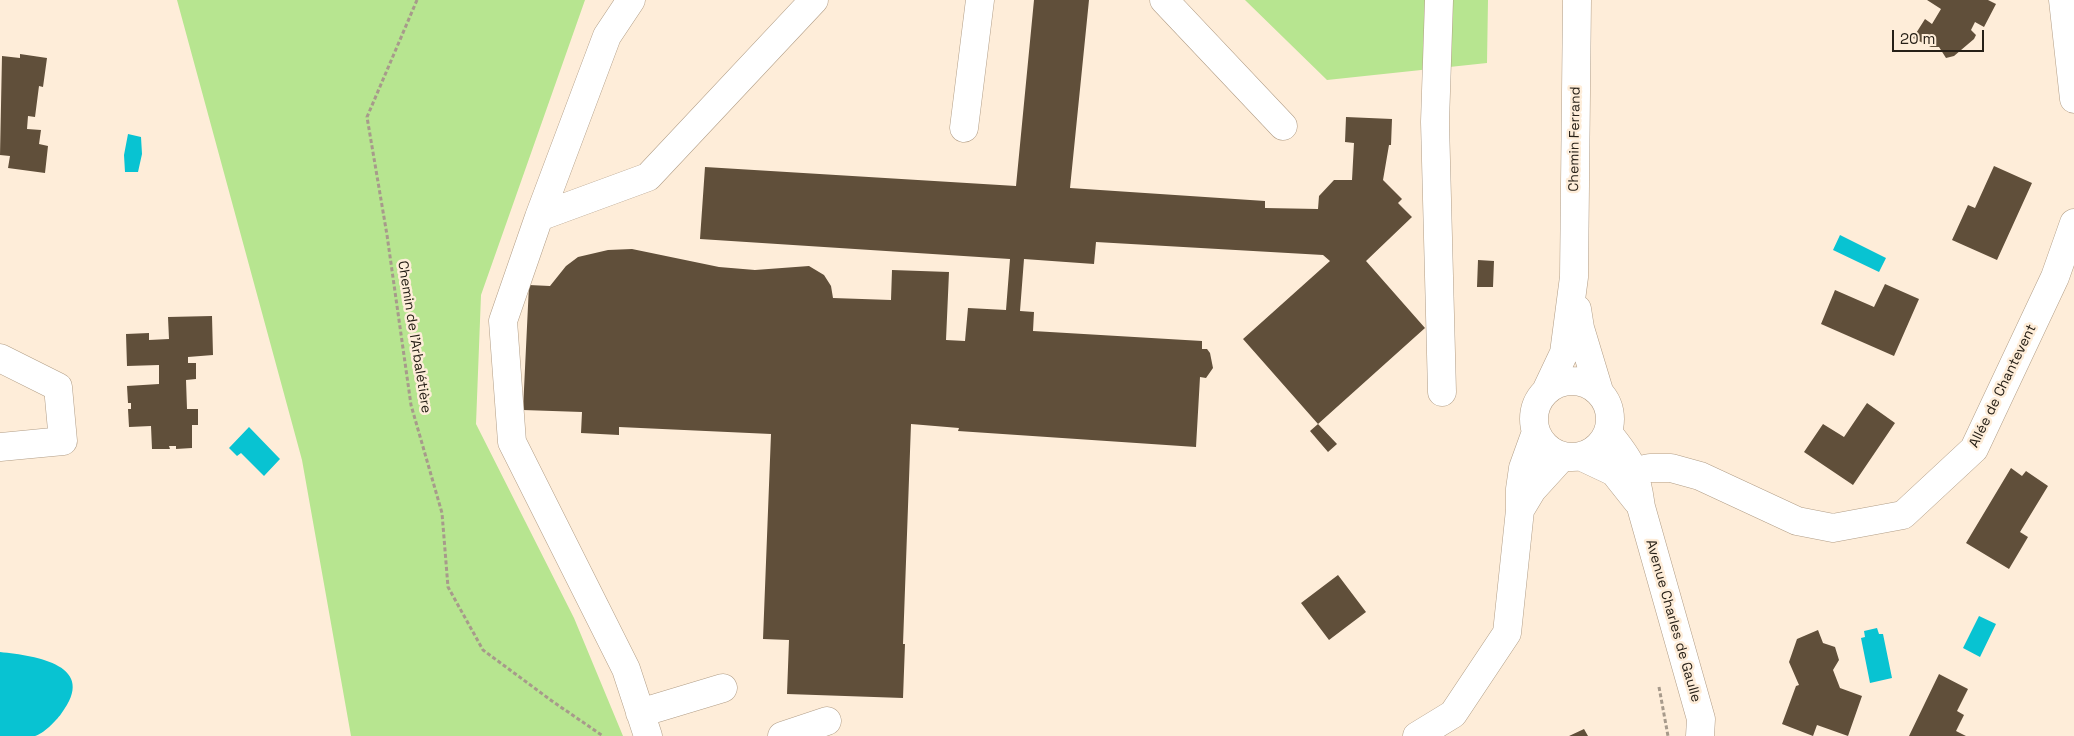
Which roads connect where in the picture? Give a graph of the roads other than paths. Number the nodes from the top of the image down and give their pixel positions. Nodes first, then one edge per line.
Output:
1 (630, 0) edge
2 (814, 0) edge
3 (980, 0) edge
4 (1164, 0) edge
5 (1439, 0) edge
6 (1577, 0) edge
7 (2063, 0) edge
8 (2074, 99) edge
9 (1283, 126) dead end
10 (964, 128) dead end
11 (539, 216) junction
12 (2074, 223) edge
13 (1574, 277) junction
14 (0, 358) edge
15 (1546, 391) junction
16 (1599, 391) junction
17 (1442, 392) dead end
18 (1536, 432) junction
19 (1608, 433) junction
20 (0, 447) edge
21 (1572, 456) junction
22 (1635, 471) junction
23 (1641, 507) junction
24 (1520, 510) junction
25 (723, 688) dead end
26 (827, 721) dead end
27 (644, 724) edge
28 (782, 736) edge
29 (1418, 736) edge
30 (1700, 736) edge

1 - 11 street
2 - 11 street
3 - 10 street
4 - 9 street
5 - 17 street
6 - 13 street, Chemin Ferrand
7 - 8 street
11 - 27 street
12 - 22 street, Allée de Chantevent
13 - 15 street, Chemin Ferrand
13 - 16 street, Chemin Ferrand
14 - 20 street
15 - 16 street
15 - 18 street
16 - 19 street
18 - 21 street
18 - 24 street
19 - 21 street
19 - 22 street, Avenue Charles de Gaulle
21 - 23 street, Avenue Charles de Gaulle
21 - 24 street
22 - 23 street, Avenue Charles de Gaulle
23 - 30 street, Avenue Charles de Gaulle
24 - 29 street
25 - 27 street
26 - 28 street

